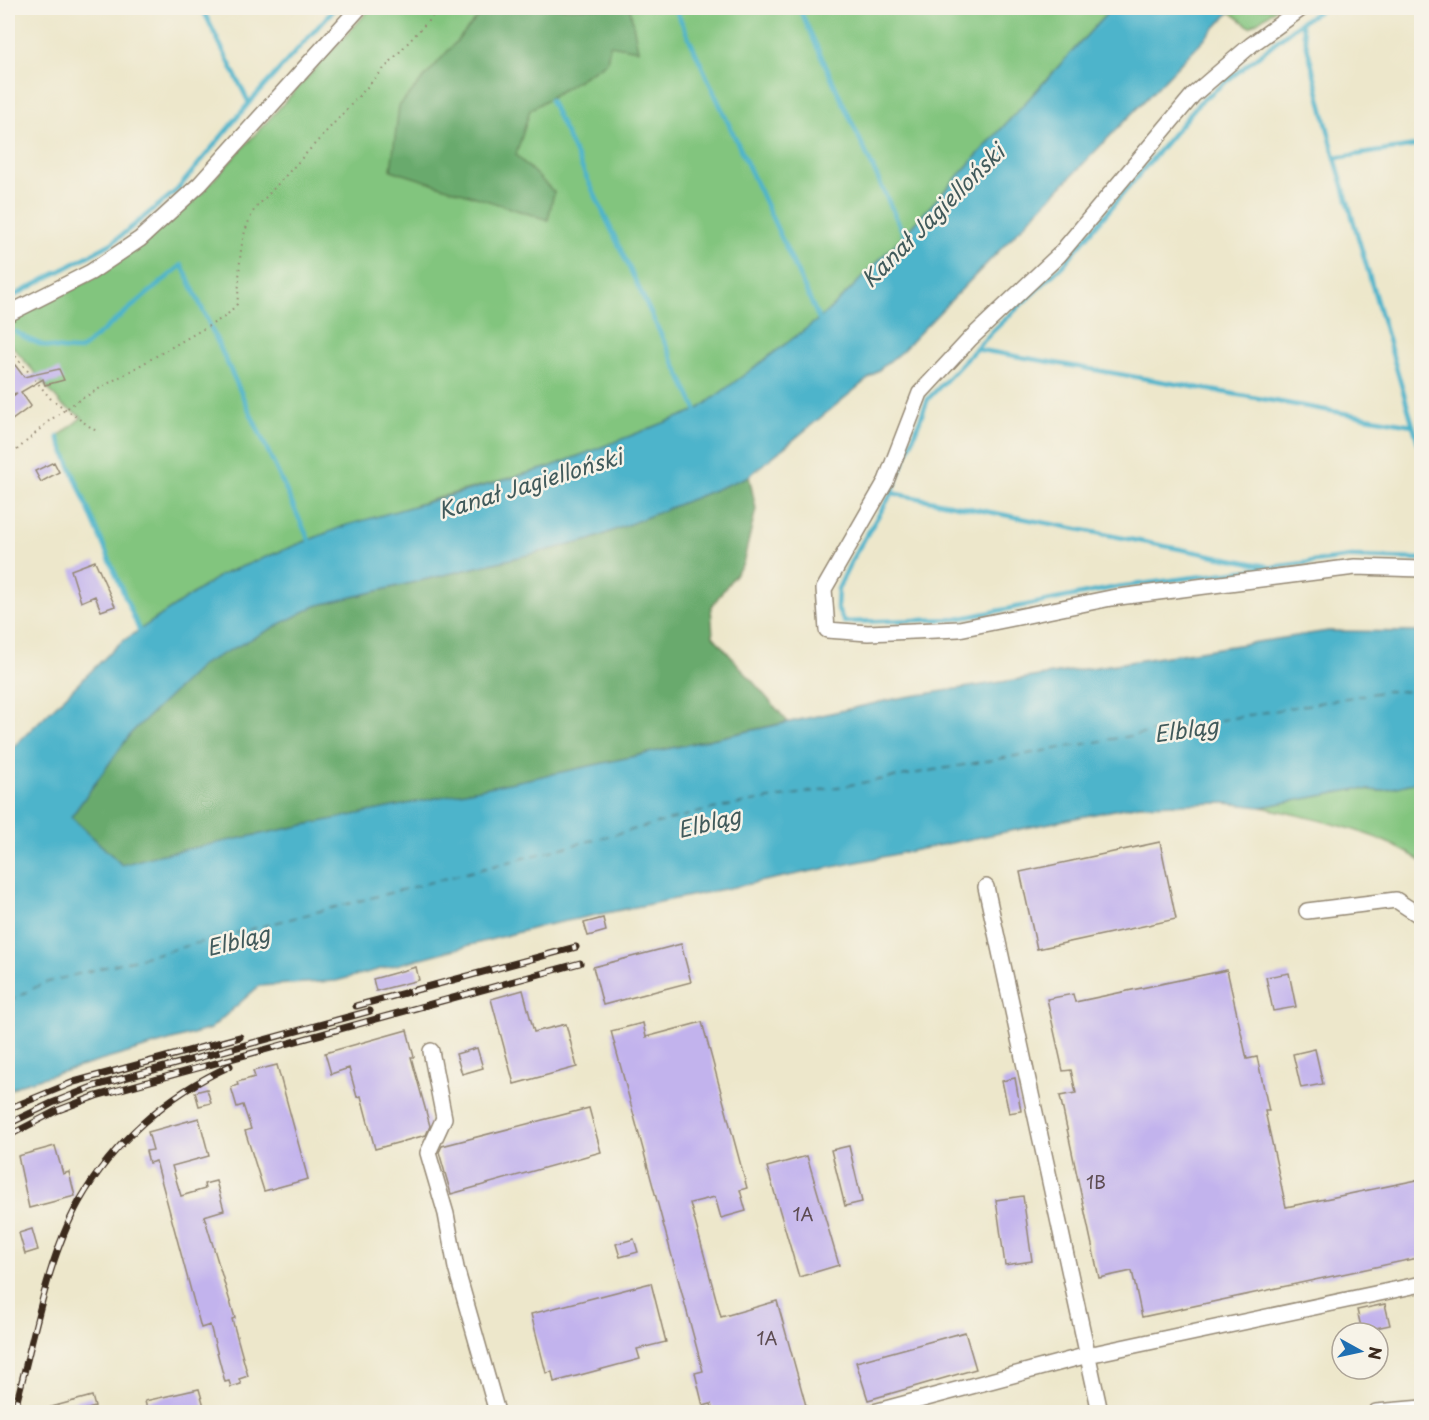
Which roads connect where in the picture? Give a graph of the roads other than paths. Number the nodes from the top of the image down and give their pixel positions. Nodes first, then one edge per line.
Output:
1 (359, 8) edge
2 (1302, 8) edge
3 (8, 314) edge
4 (1422, 569) edge
5 (986, 887) dead end
6 (1307, 911) dead end
7 (1422, 917) edge
8 (431, 1051) dead end
9 (1422, 1284) edge
10 (1088, 1355) junction
11 (1422, 1408) edge
12 (497, 1413) edge
13 (874, 1413) edge
14 (1100, 1413) edge
15 (1376, 1413) edge

1 - 3 street
2 - 4 street
5 - 10 street
6 - 7 street
8 - 12 street
9 - 10 street
10 - 13 street
10 - 14 street
11 - 15 street

